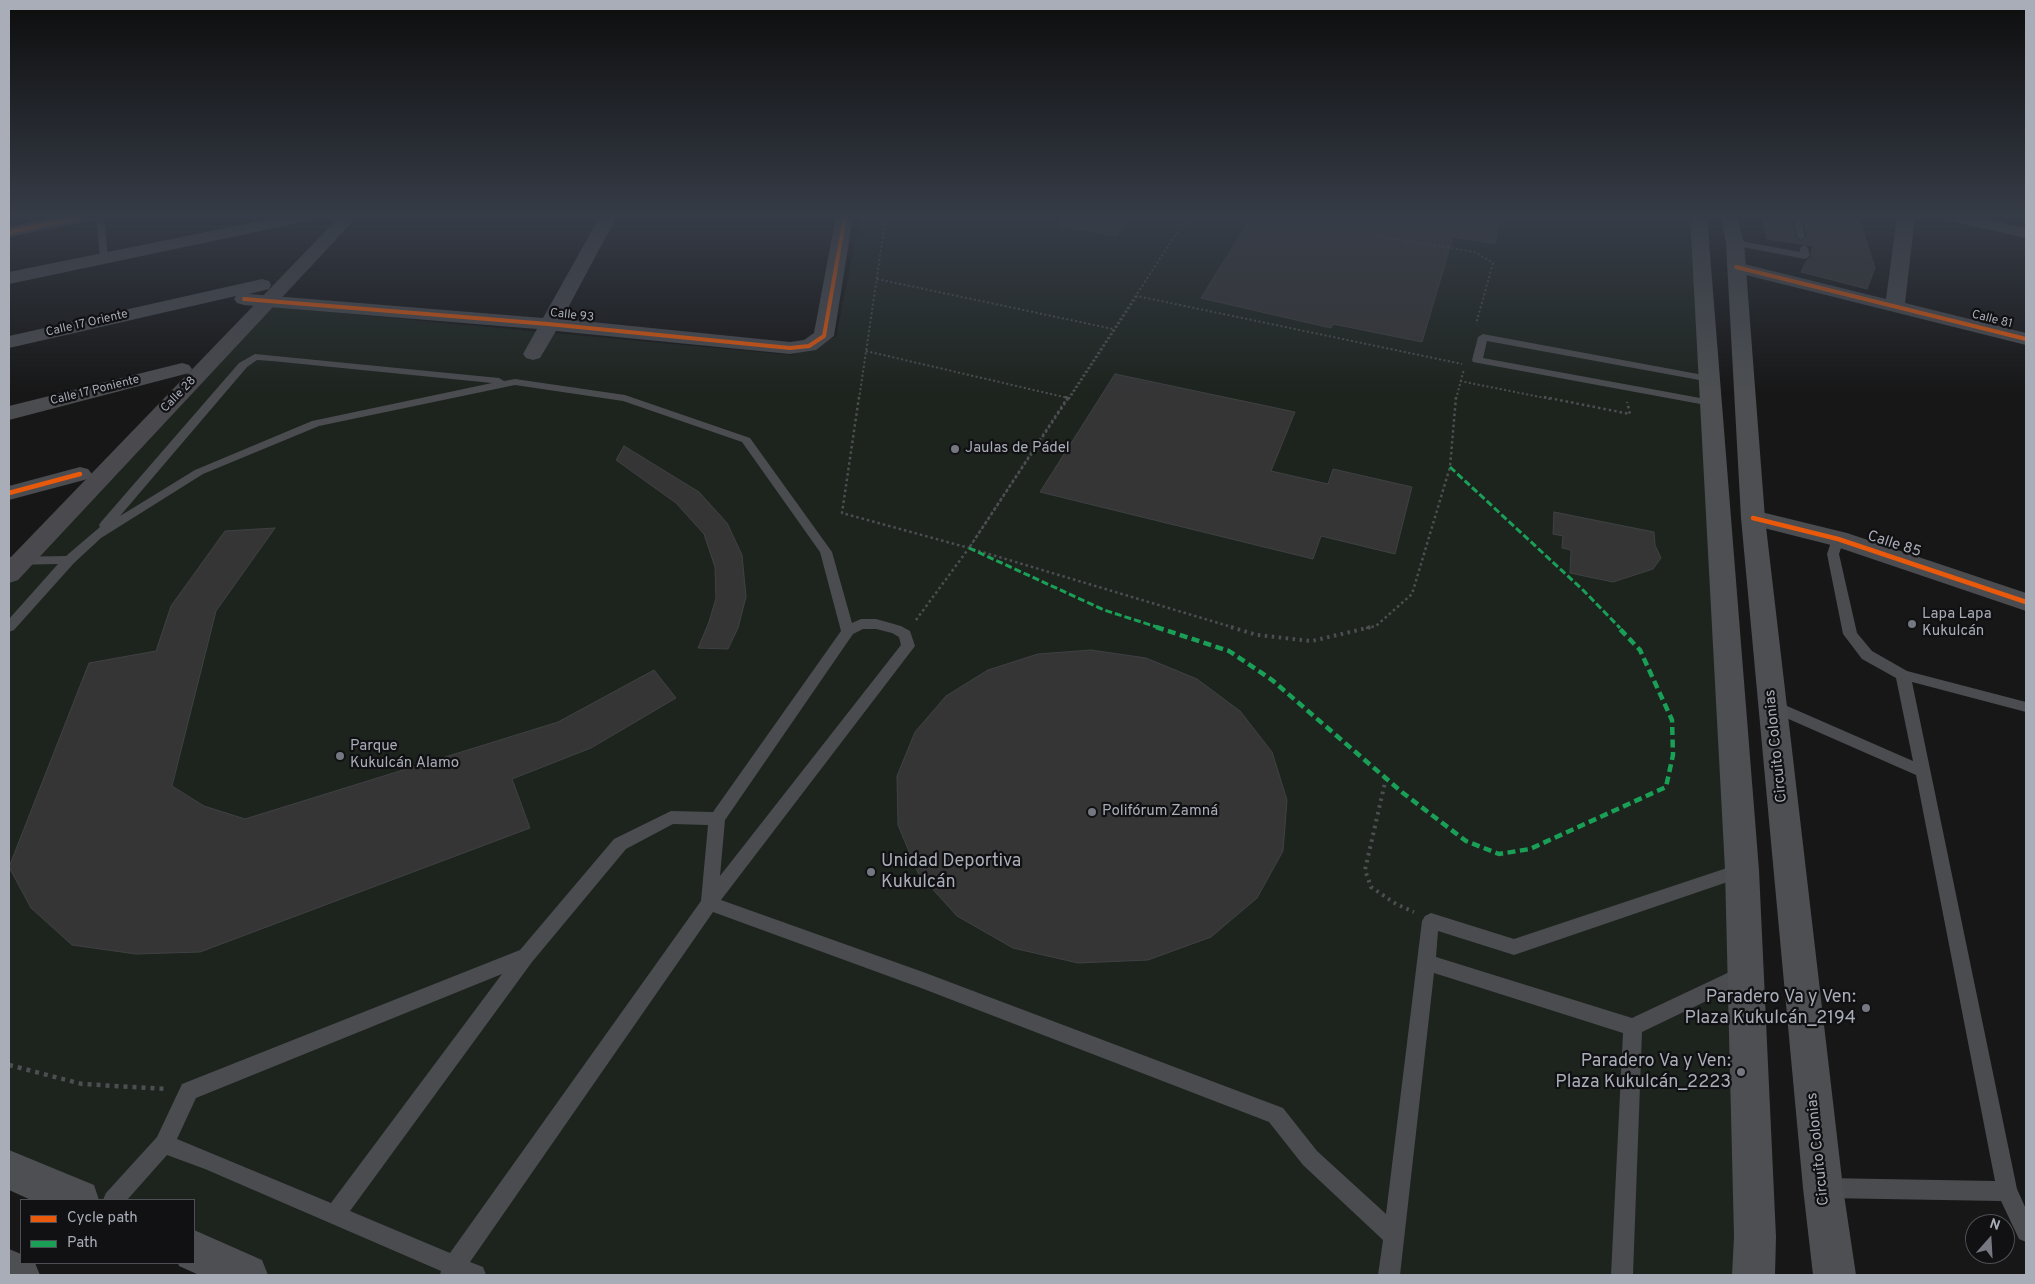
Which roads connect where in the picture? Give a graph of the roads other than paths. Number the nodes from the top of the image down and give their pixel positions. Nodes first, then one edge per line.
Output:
1 (278, 276) edge
2 (282, 276) edge
3 (575, 276) edge
4 (835, 276) edge
5 (1702, 276) edge
6 (1735, 276) edge
7 (1820, 276) edge
8 (1899, 276) edge
9 (264, 292) junction
10 (1895, 305) junction
11 (548, 324) junction
12 (2026, 339) edge
13 (9, 342) edge
14 (533, 354) dead end
15 (182, 369) junction
16 (515, 382) junction
17 (1710, 391) junction
18 (9, 413) edge
19 (1714, 443) junction
20 (1748, 449) junction
21 (80, 474) junction
22 (9, 493) edge
23 (1753, 518) junction
24 (97, 535) junction
25 (1838, 539) junction
26 (69, 560) junction
27 (12, 561) edge
28 (2026, 602) edge
29 (9, 627) edge
30 (848, 631) junction
31 (1903, 675) junction
32 (1773, 706) junction
33 (2026, 706) edge
34 (1923, 772) junction
35 (717, 819) junction
36 (1742, 870) junction
37 (709, 903) junction
38 (526, 956) junction
39 (1426, 962) junction
40 (1746, 973) junction
41 (1633, 1026) junction
42 (164, 1144) junction
43 (9, 1170) edge
44 (1823, 1188) junction
45 (2007, 1191) junction
46 (77, 1199) edge
47 (114, 1199) edge
48 (336, 1214) junction
49 (2026, 1232) edge
50 (1394, 1236) junction
51 (195, 1251) edge
52 (9, 1270) edge
53 (453, 1270) edge
54 (19, 1275) edge
55 (247, 1275) edge
56 (474, 1275) edge
57 (1390, 1275) edge
58 (1622, 1275) edge
59 (1754, 1275) edge
60 (1835, 1275) edge

1 - 9 street, Calle 28
2 - 9 street, Calle 28
3 - 11 street
4 - 11 street, Calle 93
5 - 17 main road
6 - 20 main road, Circuito Colonias
7 - 10 street, Calle 81
8 - 10 street
9 - 11 street, Calle 93
9 - 13 street, Calle 17 Oriente
9 - 15 street, Calle 28
9 - 27 street, Calle 28
10 - 12 street, Calle 81
11 - 14 street
15 - 18 street, Calle 17 Poniente
15 - 21 street, Calle 28
16 - 24 lane
16 - 24 lane
16 - 30 lane
17 - 17 lane
17 - 19 main road
19 - 20 main road
19 - 36 main road
20 - 23 main road, Circuito Colonias
21 - 22 street
21 - 27 street, Calle 28
23 - 25 street, Calle 85
23 - 32 main road, Circuito Colonias
24 - 26 lane
25 - 28 street, Calle 85
25 - 31 lane
26 - 27 lane
26 - 29 lane
30 - 35 lane
30 - 37 lane
31 - 33 lane
31 - 34 lane
32 - 34 lane
32 - 44 main road, Circuito Colonias
34 - 45 lane
35 - 37 lane
35 - 38 lane
36 - 39 lane
36 - 40 main road
37 - 50 lane
37 - 53 lane
38 - 42 lane
38 - 48 lane
39 - 41 lane
39 - 50 lane
40 - 41 lane
40 - 59 main road
41 - 58 lane
42 - 47 lane
42 - 48 lane
43 - 46 main road
44 - 45 lane
44 - 60 main road, Circuito Colonias
45 - 49 lane
48 - 53 lane
50 - 57 lane
51 - 55 main road
52 - 54 main road
53 - 56 lane

